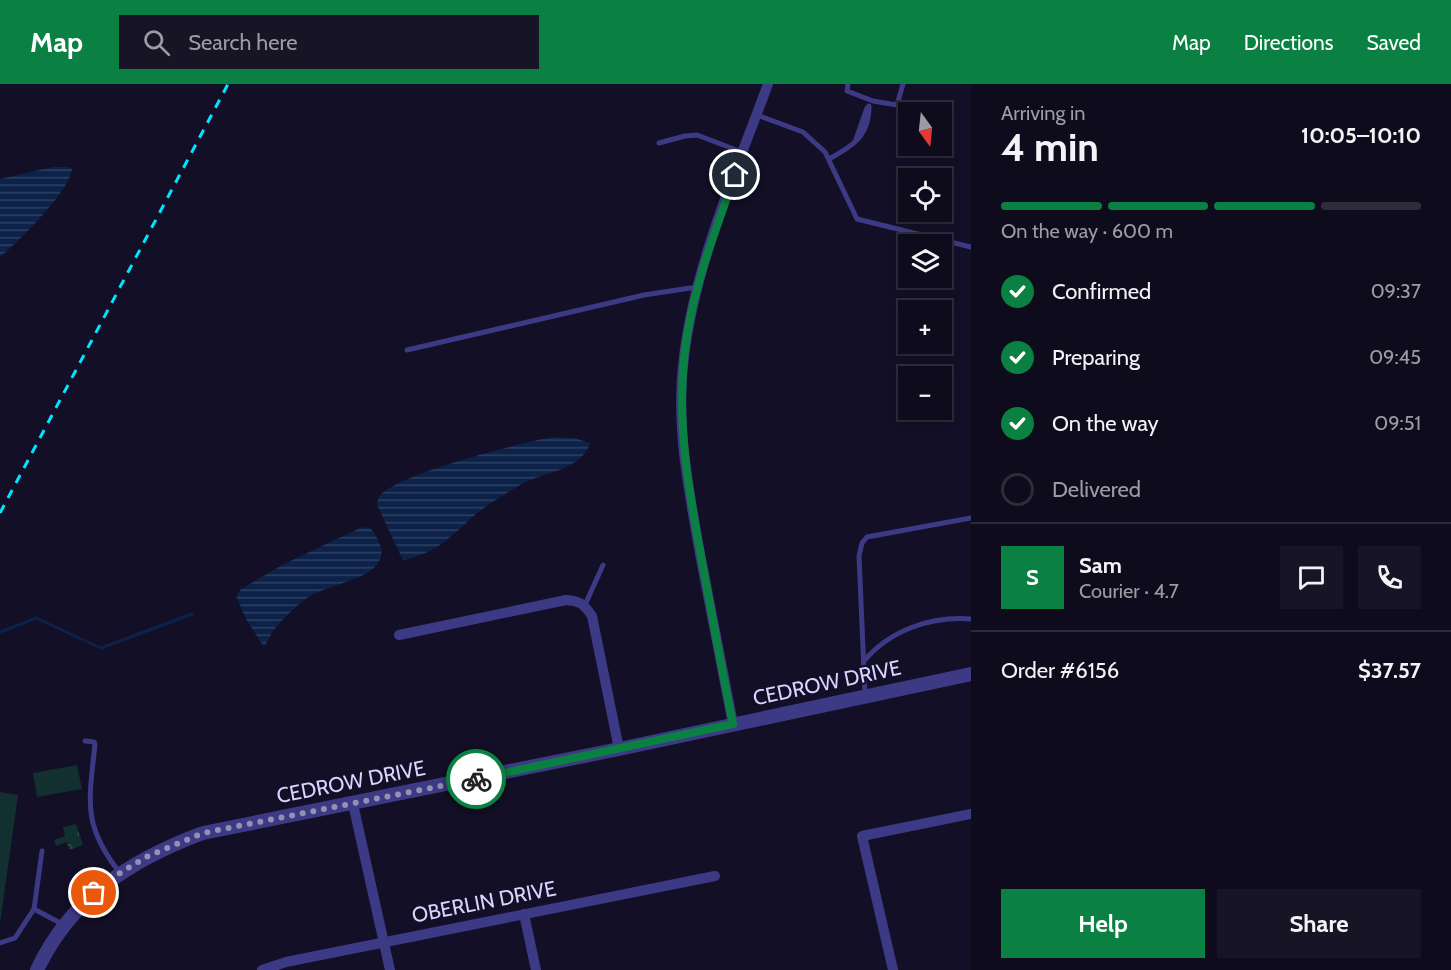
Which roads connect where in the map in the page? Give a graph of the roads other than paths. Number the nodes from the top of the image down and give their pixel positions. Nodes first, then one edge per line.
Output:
1 (768, 84) edge
2 (848, 84) edge
3 (903, 84) edge
4 (871, 103) junction
5 (757, 115) junction
6 (659, 143) dead end
7 (743, 152) junction
8 (829, 159) junction
9 (971, 247) edge
10 (697, 287) junction
11 (407, 350) dead end
12 (971, 518) edge
13 (603, 565) dead end
14 (585, 605) junction
15 (971, 620) edge
16 (399, 635) dead end
17 (864, 661) junction
18 (971, 674) edge
19 (866, 696) junction
20 (733, 724) junction
21 (85, 741) dead end
22 (619, 749) junction
23 (353, 804) junction
24 (971, 814) edge
25 (42, 851) dead end
26 (120, 873) junction
27 (715, 876) dead end
28 (34, 909) junction
29 (524, 914) junction
30 (64, 925) junction
31 (384, 942) junction
32 (0, 944) edge
33 (37, 970) edge
34 (262, 970) edge
35 (390, 970) edge
36 (536, 970) edge
37 (892, 970) edge

1 - 5 street
2 - 4 lane
3 - 4 lane
4 - 8 lane
5 - 7 street
5 - 8 lane
6 - 7 lane
7 - 10 street
8 - 9 lane
10 - 11 lane
10 - 20 street
12 - 17 lane
13 - 14 lane
14 - 16 street
14 - 22 street
15 - 17 lane
17 - 19 lane
18 - 19 street, CEDROW DRIVE
19 - 20 street, CEDROW DRIVE
20 - 22 street, CEDROW DRIVE
21 - 26 lane
22 - 23 street, CEDROW DRIVE
23 - 26 street, CEDROW DRIVE
23 - 31 street
24 - 37 street
25 - 28 lane
26 - 30 street, CEDROW DRIVE
27 - 29 street, OBERLIN DRIVE
28 - 30 lane
28 - 32 lane
29 - 31 street, OBERLIN DRIVE
29 - 36 street
30 - 33 street, CEDROW DRIVE
31 - 34 street, OBERLIN DRIVE
31 - 35 street

